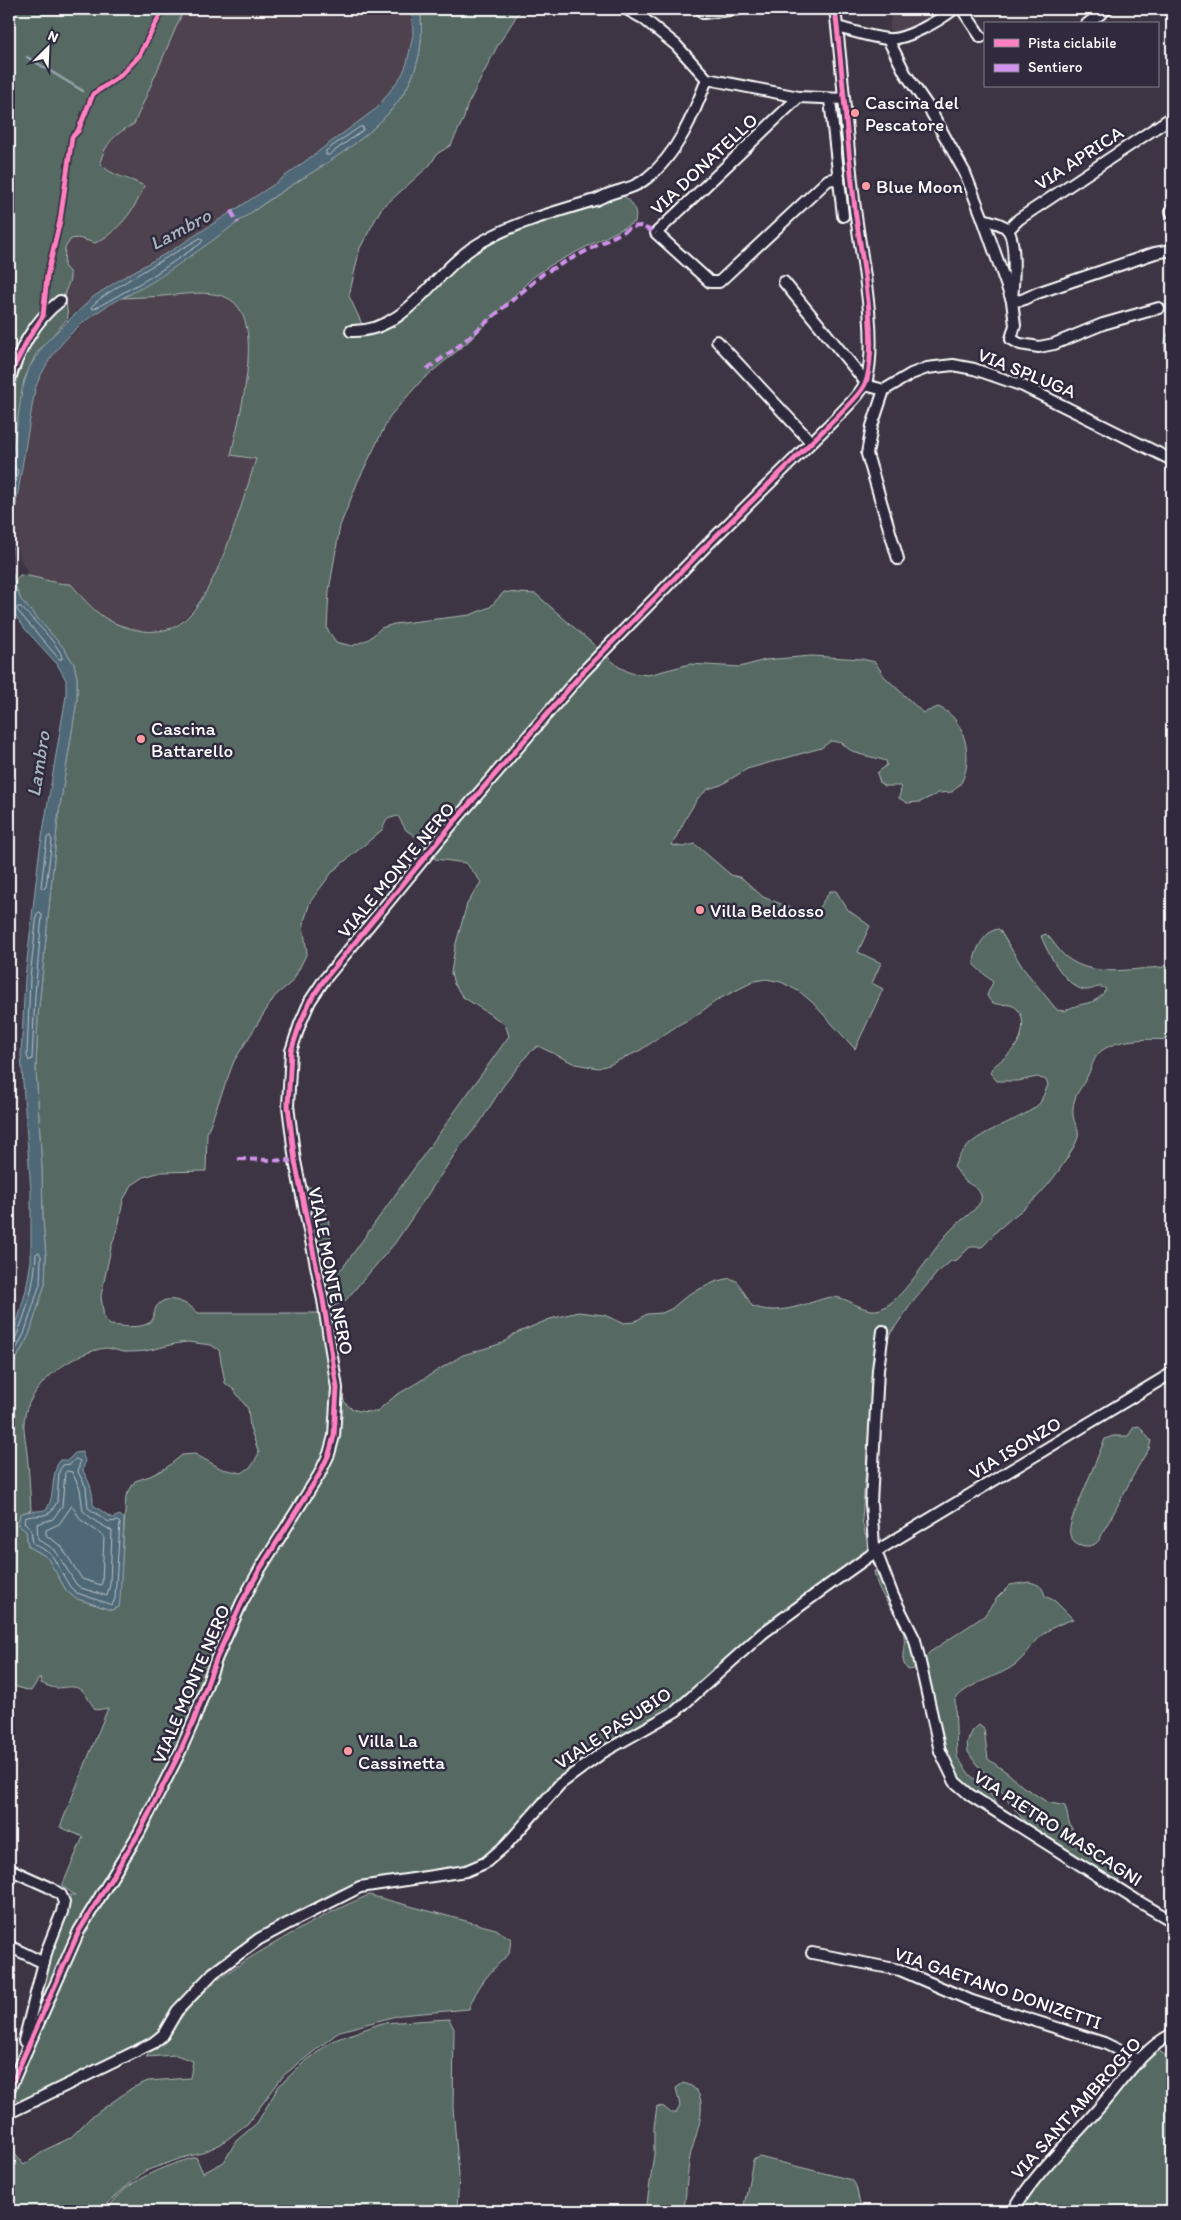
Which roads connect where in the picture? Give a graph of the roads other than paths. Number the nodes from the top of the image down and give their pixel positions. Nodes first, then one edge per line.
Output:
1 (626, 9) edge
2 (739, 9) edge
3 (835, 9) edge
4 (954, 9) edge
5 (962, 9) edge
6 (1108, 9) edge
7 (703, 13) dead end
8 (1090, 22) edge
9 (837, 27) junction
10 (982, 37) dead end
11 (888, 39) junction
12 (707, 79) junction
13 (799, 97) junction
14 (830, 100) junction
15 (844, 100) junction
16 (1172, 117) edge
17 (839, 182) junction
18 (853, 186) junction
19 (843, 216) dead end
20 (983, 219) junction
21 (1008, 230) junction
22 (1172, 250) edge
23 (784, 282) dead end
24 (60, 301) dead end
25 (1012, 301) junction
26 (1159, 308) dead end
27 (351, 331) dead end
28 (717, 341) dead end
29 (9, 382) edge
30 (865, 383) junction
31 (884, 390) junction
32 (808, 445) junction
33 (1172, 460) edge
34 (898, 559) dead end
35 (883, 1331) dead end
36 (1172, 1373) edge
37 (875, 1552) junction
38 (9, 1869) edge
39 (1172, 1920) edge
40 (9, 1946) edge
41 (812, 1953) dead end
42 (44, 1963) junction
43 (1172, 2034) edge
44 (23, 2055) junction
45 (1139, 2060) junction
46 (9, 2090) edge
47 (9, 2113) edge
48 (1013, 2211) edge

1 - 12 street
2 - 7 street
3 - 9 street
4 - 11 street
5 - 10 street
6 - 8 street
9 - 11 street
9 - 15 street
11 - 20 street
12 - 13 street
12 - 27 street
13 - 14 street
13 - 17 street, VIA DONATELLO
14 - 15 street
14 - 17 street
15 - 18 street
16 - 21 street, VIA APRICA
17 - 18 street
17 - 19 street
18 - 30 street
20 - 21 street
20 - 25 street
21 - 25 street
22 - 25 street
23 - 30 street
24 - 29 street
25 - 26 street
28 - 32 street
30 - 31 street
30 - 32 street, VIALE MONTE NERO
31 - 33 street, VIA SPLUGA
31 - 34 street
32 - 44 street, VIALE MONTE NERO
35 - 37 street, VIA PIETRO MASCAGNI
36 - 37 street, VIA ISONZO
37 - 39 street, VIA PIETRO MASCAGNI
37 - 47 street, VIALE PASUBIO
38 - 42 street
40 - 42 street
41 - 45 street, VIA GAETANO DONIZETTI
42 - 44 street
43 - 45 street, VIA SANT'AMBROGIO
44 - 46 street
45 - 48 street, VIA SANT'AMBROGIO

